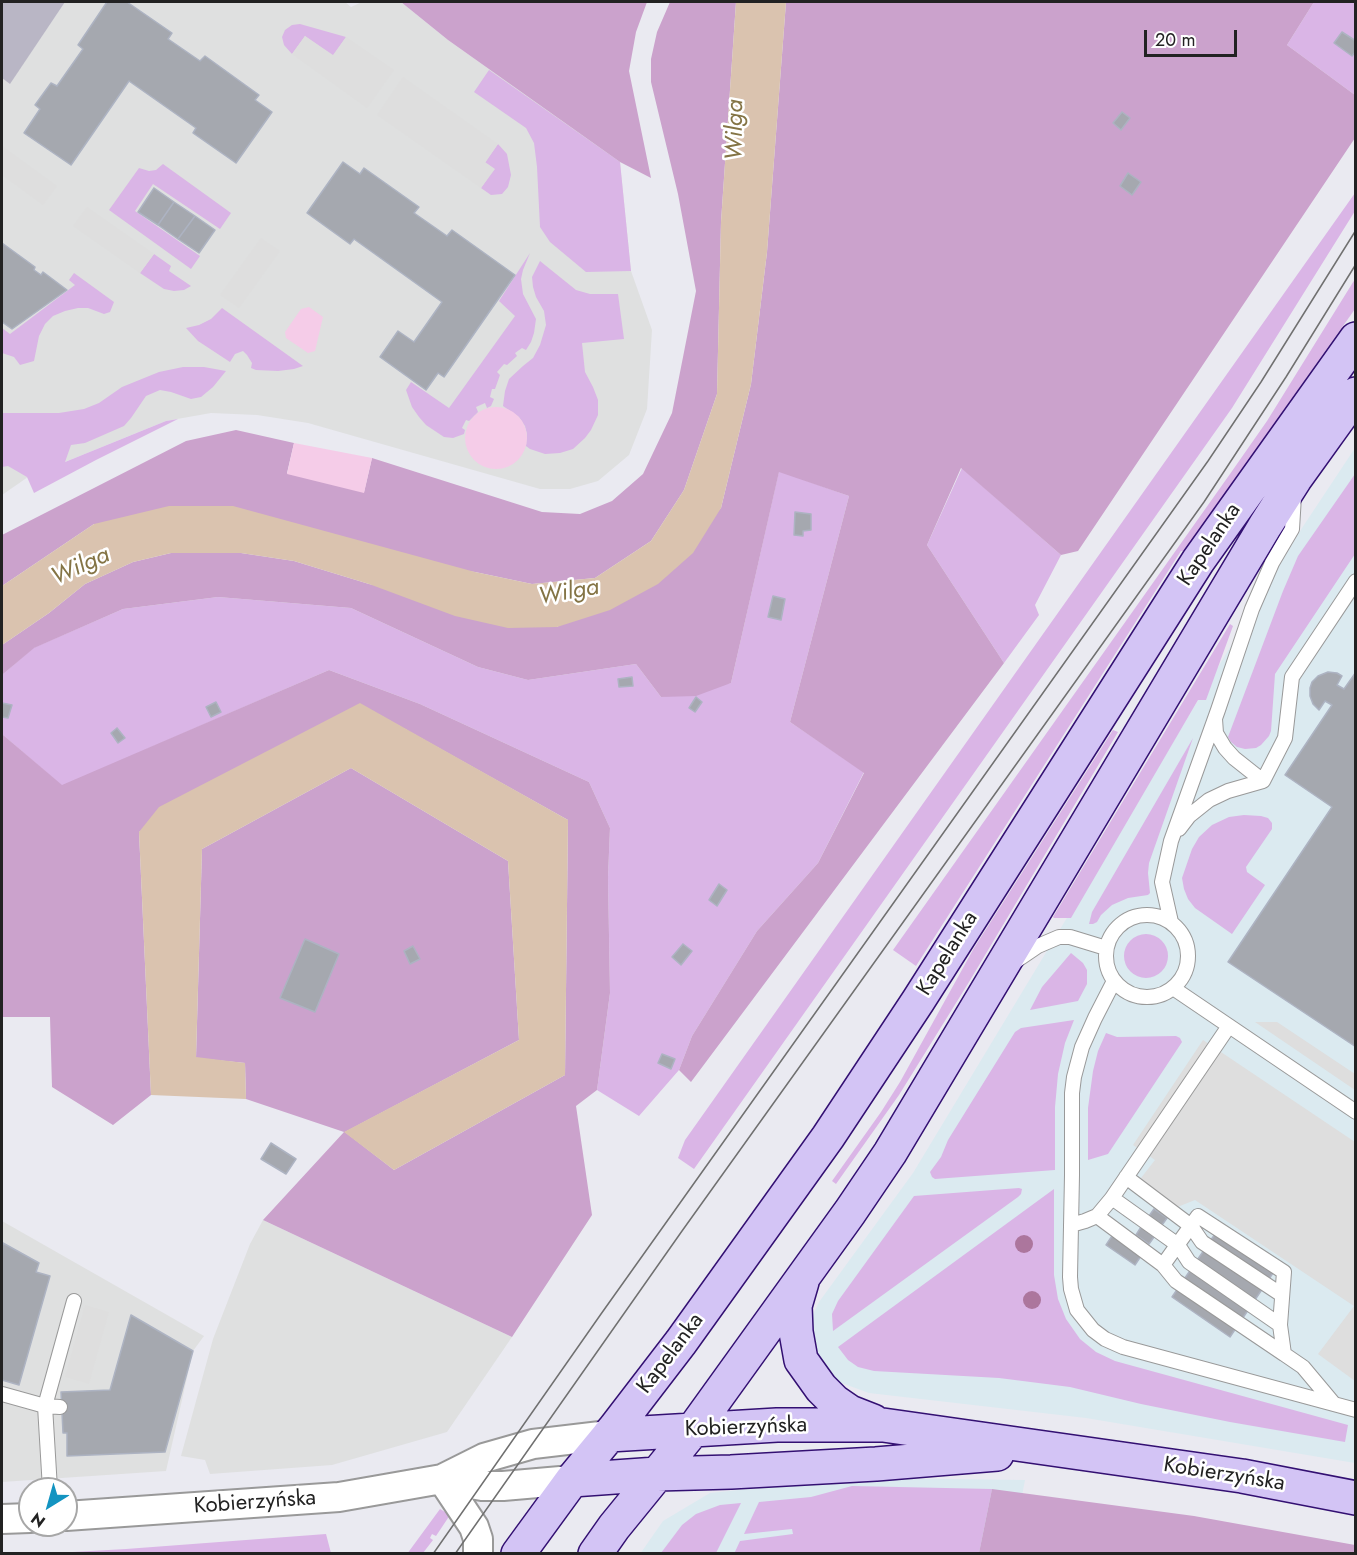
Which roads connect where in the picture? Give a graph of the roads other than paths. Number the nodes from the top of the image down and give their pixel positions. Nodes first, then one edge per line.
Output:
1 (1356, 339) edge
2 (1356, 394) edge
3 (1295, 479) junction
4 (1356, 581) edge
5 (1215, 718) junction
6 (1263, 781) junction
7 (1171, 841) junction
8 (1171, 922) junction
9 (1106, 948) junction
10 (1114, 981) junction
11 (991, 985) junction
12 (1173, 988) junction
13 (1229, 1026) junction
14 (1356, 1112) edge
15 (1126, 1177) junction
16 (1113, 1198) junction
17 (1097, 1216) junction
18 (1071, 1225) junction
19 (1191, 1226) junction
20 (1178, 1245) junction
21 (1163, 1265) junction
22 (802, 1279) junction
23 (1282, 1295) junction
24 (74, 1301) dead end
25 (1280, 1325) junction
26 (1284, 1354) junction
27 (2, 1394) edge
28 (1334, 1404) junction
29 (45, 1406) junction
30 (60, 1407) dead end
31 (1356, 1410) edge
32 (883, 1425) junction
33 (693, 1430) junction
34 (609, 1435) junction
35 (1056, 1449) junction
36 (657, 1474) junction
37 (49, 1477) edge
38 (442, 1479) junction
39 (572, 1480) junction
40 (1356, 1498) edge
41 (78, 1514) edge
42 (18, 1519) edge
43 (2, 1520) edge
44 (478, 1554) edge
45 (518, 1554) edge
46 (595, 1554) edge

1 - 34 main road, Kapelanka
2 - 3 main road, Kapelanka
3 - 5 lane
3 - 11 main road, Kapelanka
4 - 6 lane
5 - 6 lane
5 - 7 lane
6 - 7 lane
7 - 8 lane
8 - 9 lane
8 - 12 lane
9 - 10 lane
9 - 11 lane
10 - 12 lane
10 - 18 lane
11 - 22 main road, Kapelanka
12 - 13 lane
13 - 14 lane
13 - 15 lane
15 - 16 lane
15 - 19 lane
16 - 17 lane
16 - 20 lane
17 - 18 lane
17 - 21 lane
18 - 28 lane
19 - 20 lane
19 - 23 lane
19 - 23 lane
20 - 21 lane
20 - 25 lane
21 - 26 lane
22 - 32 main road, Kapelanka
22 - 33 main road, Kapelanka
23 - 25 lane
24 - 29 lane
25 - 26 lane
26 - 28 lane
27 - 29 lane
28 - 31 lane
29 - 30 lane
29 - 37 lane
32 - 33 main road, Kobierzyńska
32 - 35 main road, Kobierzyńska
33 - 34 main road, Kobierzyńska
33 - 36 main road, Kapelanka
34 - 38 street, Kobierzyńska
34 - 39 main road, Kapelanka
35 - 36 main road, Kobierzyńska
35 - 40 main road, Kobierzyńska
36 - 39 main road, Kobierzyńska
36 - 46 main road, Kapelanka
38 - 39 street, Kobierzyńska
38 - 41 street, Kobierzyńska
38 - 44 street
39 - 45 main road, Kapelanka
42 - 43 street

